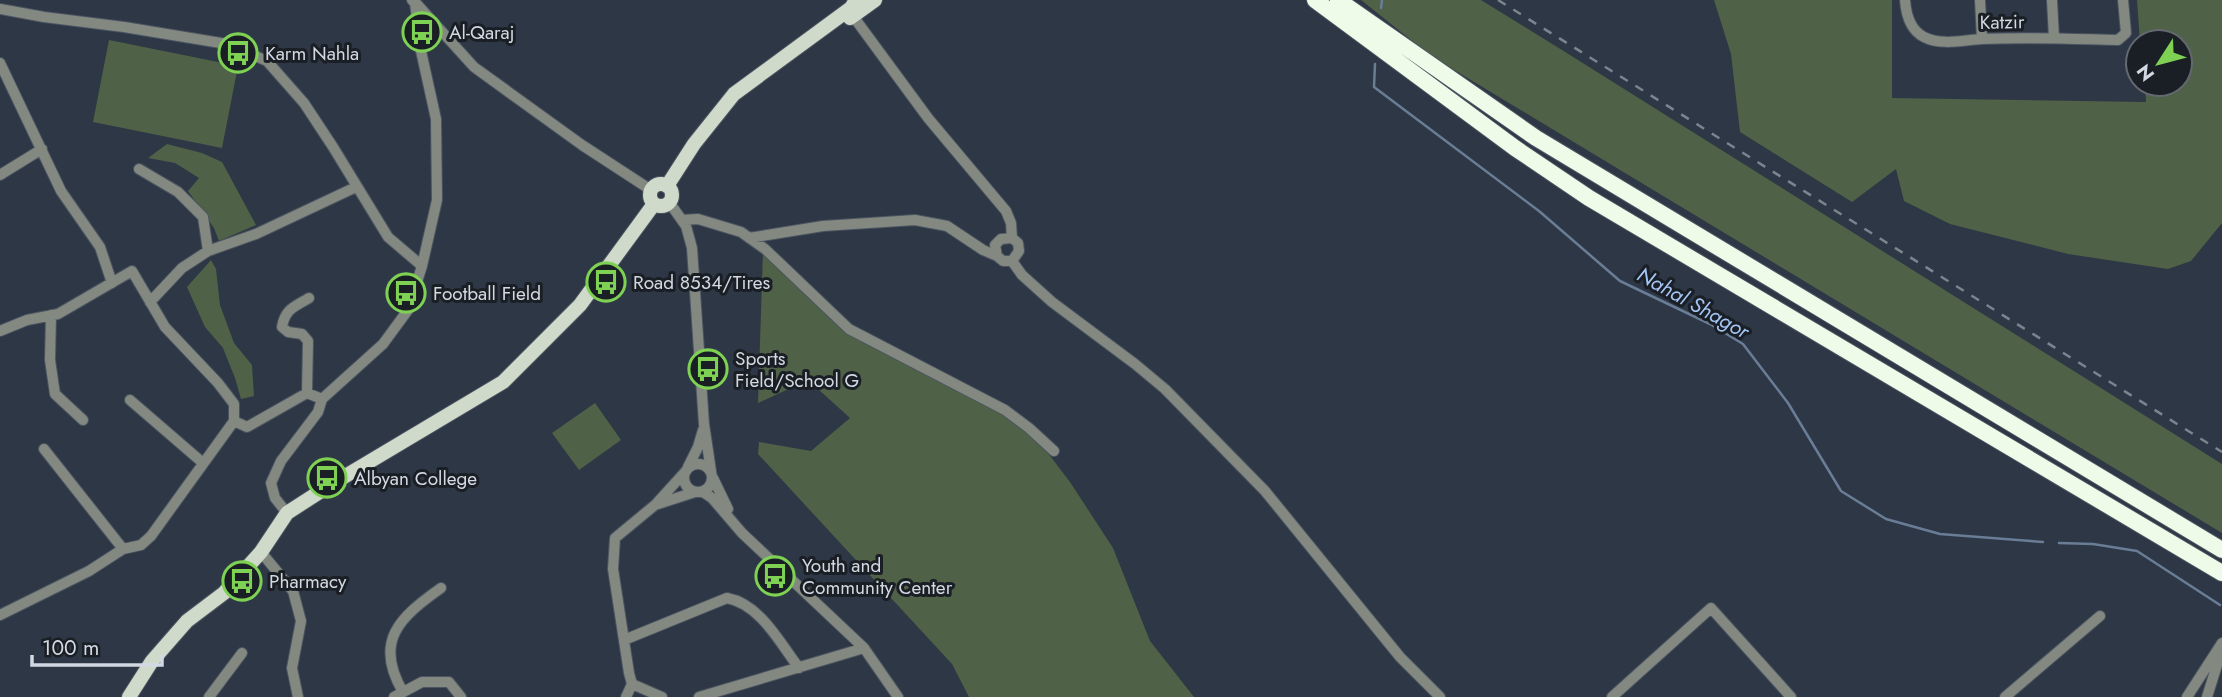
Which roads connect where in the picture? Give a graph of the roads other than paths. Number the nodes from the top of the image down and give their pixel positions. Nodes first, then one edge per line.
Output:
1 (875, 0) edge
2 (1315, 0) edge
3 (1338, 0) edge
4 (1905, 0) edge
5 (1980, 0) edge
6 (2052, 0) edge
7 (2123, 0) edge
8 (414, 1) edge
9 (0, 9) edge
10 (853, 9) edge
11 (2054, 38) junction
12 (1982, 39) junction
13 (0, 62) edge
14 (42, 149) junction
15 (139, 169) dead end
16 (0, 175) edge
17 (667, 186) junction
18 (356, 187) junction
19 (652, 197) junction
20 (669, 202) junction
21 (682, 220) junction
22 (749, 238) junction
23 (1012, 238) junction
24 (208, 251) junction
25 (997, 256) junction
26 (1012, 261) junction
27 (422, 266) junction
28 (112, 283) junction
29 (309, 298) dead end
30 (150, 302) junction
31 (51, 315) junction
32 (0, 331) edge
33 (307, 393) junction
34 (322, 399) junction
35 (130, 400) dead end
36 (83, 419) dead end
37 (234, 421) junction
38 (704, 424) junction
39 (44, 449) dead end
40 (1054, 451) dead end
41 (203, 463) junction
42 (687, 470) junction
43 (712, 474) junction
44 (699, 492) junction
45 (655, 505) junction
46 (287, 513) junction
47 (742, 533) junction
48 (123, 549) junction
49 (2222, 550) edge
50 (261, 552) junction
51 (2221, 573) edge
52 (442, 588) dead end
53 (0, 615) edge
54 (2100, 617) dead end
55 (624, 640) junction
56 (2222, 643) edge
57 (864, 648) junction
58 (2222, 649) edge
59 (242, 653) dead end
60 (2207, 666) junction
61 (799, 667) junction
62 (632, 684) junction
63 (398, 695) edge
64 (129, 697) edge
65 (209, 697) edge
66 (298, 697) edge
67 (461, 697) edge
68 (626, 697) edge
69 (662, 697) edge
70 (699, 697) edge
71 (898, 697) edge
72 (1440, 697) edge
73 (1612, 697) edge
74 (1791, 697) edge
75 (2005, 697) edge
76 (2175, 697) edge
77 (2187, 697) edge
78 (2207, 697) edge

1 - 10 main road
2 - 51 highway
3 - 49 highway
4 - 12 street, Katzir
5 - 12 street
6 - 11 street
7 - 11 street, Katzir
8 - 19 street
8 - 27 street
9 - 18 street
10 - 17 main road
10 - 23 street
11 - 12 street, Katzir
13 - 14 street
14 - 16 street
14 - 28 street
15 - 24 street
17 - 19 main road
17 - 20 main road
18 - 24 street
18 - 27 street
19 - 20 main road
19 - 46 main road
20 - 21 street
21 - 22 street
21 - 38 street
22 - 25 street
22 - 40 street
23 - 25 street
23 - 26 street
24 - 30 street
25 - 26 street
26 - 72 street
27 - 34 street
28 - 30 street
28 - 31 street
29 - 33 street
30 - 37 street
31 - 32 street
31 - 36 street
33 - 34 street
33 - 37 street
34 - 46 street
35 - 41 street
37 - 41 street
38 - 42 street
38 - 43 street
39 - 48 street
41 - 48 street
42 - 43 street
42 - 44 street
42 - 45 street
43 - 44 street
43 - 47 street
44 - 45 street
44 - 47 street
45 - 55 street
46 - 50 main road
47 - 57 street
48 - 53 street
50 - 64 main road
50 - 66 street
52 - 63 street
54 - 75 street
55 - 61 street
55 - 62 street
56 - 60 street
57 - 61 street
57 - 71 street
58 - 78 street
59 - 65 street
60 - 76 street
60 - 77 street
61 - 70 street
62 - 68 street
62 - 69 street
63 - 67 street
73 - 74 street

